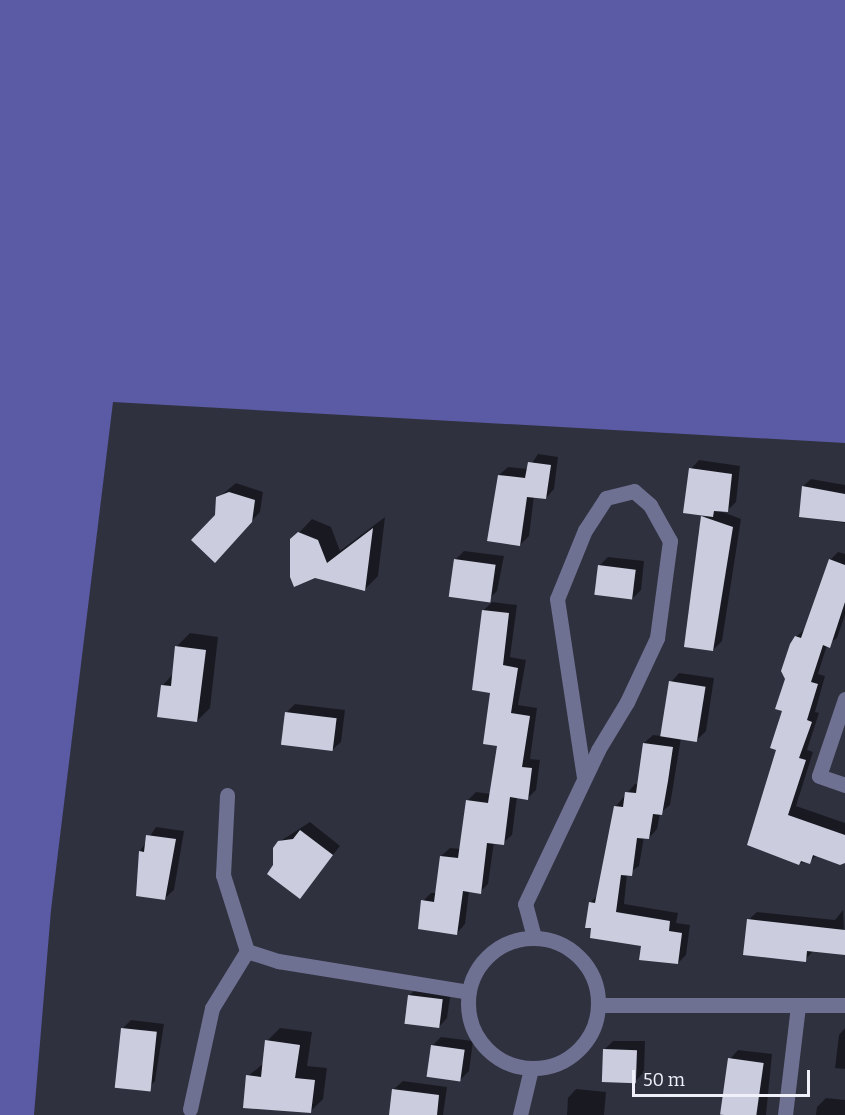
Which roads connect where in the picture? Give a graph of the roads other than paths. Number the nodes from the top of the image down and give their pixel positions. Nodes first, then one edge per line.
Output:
1 (845, 699) edge
2 (584, 778) junction
3 (845, 785) edge
4 (227, 795) dead end
5 (534, 937) junction
6 (247, 951) junction
7 (469, 992) junction
8 (600, 1005) junction
9 (845, 1005) edge
10 (798, 1006) junction
11 (531, 1069) junction
12 (190, 1108) dead end
13 (520, 1115) edge
14 (785, 1115) edge

1 - 3 street
2 - 2 street
2 - 5 street
4 - 6 street
5 - 7 street
5 - 8 street
6 - 7 street
6 - 12 street
7 - 11 street
8 - 10 street
8 - 11 street
9 - 10 street
10 - 14 street
11 - 13 street

